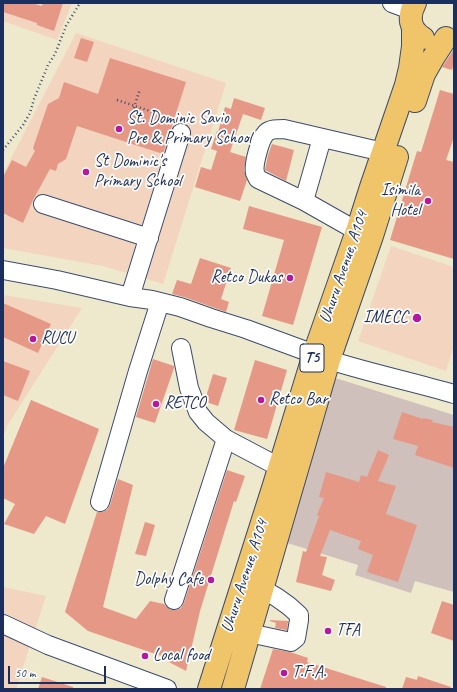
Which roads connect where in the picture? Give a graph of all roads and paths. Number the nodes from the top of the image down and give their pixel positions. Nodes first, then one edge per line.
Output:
1 (80, 3) edge
2 (408, 11) edge
3 (450, 34) edge
4 (140, 89) dead end
5 (117, 100) dead end
6 (135, 106) junction
7 (156, 113) dead end
8 (129, 123) dead end
9 (181, 133) dead end
10 (322, 138) junction
11 (3, 150) edge
12 (383, 152) junction
13 (304, 201) junction
14 (43, 204) dead end
15 (365, 233) junction
16 (148, 238) junction
17 (3, 270) edge
18 (130, 297) junction
19 (160, 302) junction
20 (181, 348) dead end
21 (322, 357) junction
22 (454, 394) edge
23 (226, 438) junction
24 (279, 467) junction
25 (100, 502) dead end
26 (253, 584) junction
27 (174, 600) dead end
28 (3, 624) edge
29 (239, 630) junction
30 (167, 689) edge
31 (209, 689) edge
32 (233, 689) edge

1 - 11 path
2 - 3 highway
2 - 12 highway, Uhuru Avenue, A104 / T5
3 - 15 highway, Uhuru Avenue, A104 / T5
4 - 6 path
5 - 6 path
6 - 7 path
6 - 8 path
9 - 16 street
10 - 12 street
10 - 13 street
10 - 13 street
12 - 15 highway, Uhuru Avenue, A104 / T5
13 - 15 street
14 - 16 street
15 - 21 highway, Uhuru Avenue, A104 / T5
16 - 18 street
17 - 18 street
18 - 19 street
19 - 21 street
19 - 25 street
20 - 23 street
21 - 22 street
21 - 24 highway, Uhuru Avenue, A104 / T5
21 - 26 highway, Uhuru Avenue, A104 / T5
23 - 24 street
23 - 27 street
24 - 26 highway, Uhuru Avenue, A104 / T5
26 - 29 highway, Uhuru Avenue, A104 / T5
26 - 29 street
28 - 30 street
29 - 31 highway, Uhuru Avenue, A104 / T5
29 - 32 highway, Uhuru Avenue, A104 / T5

